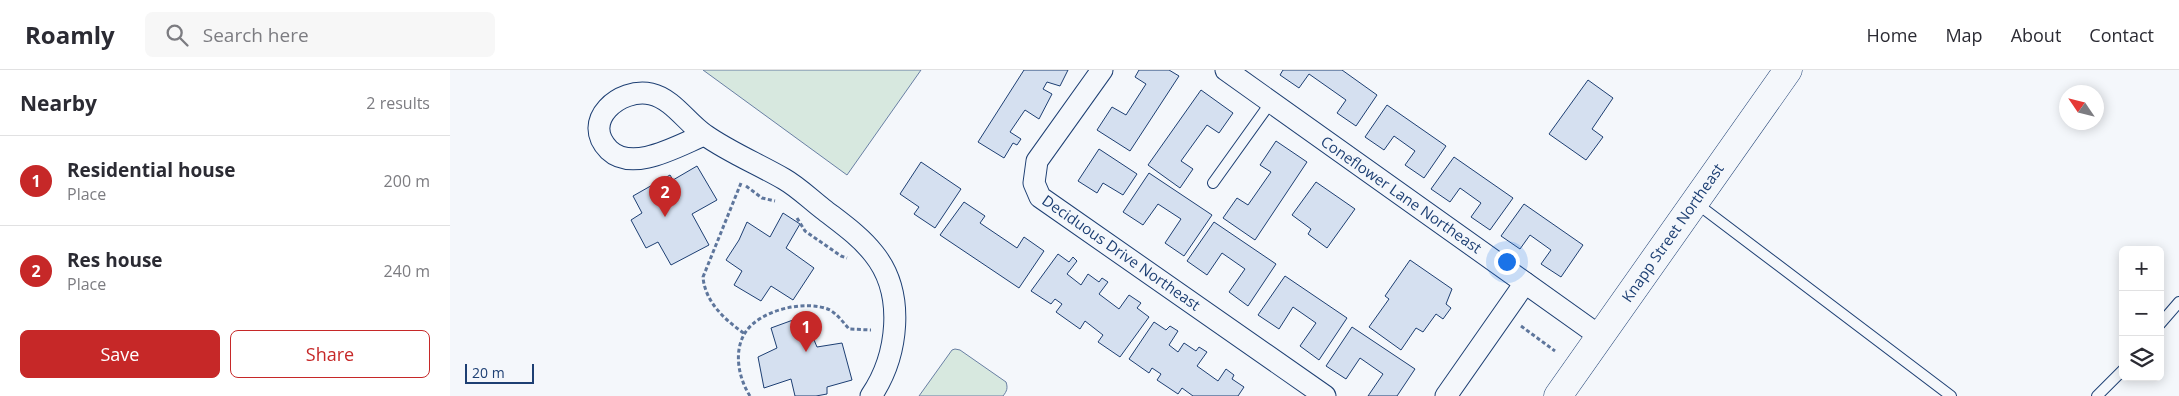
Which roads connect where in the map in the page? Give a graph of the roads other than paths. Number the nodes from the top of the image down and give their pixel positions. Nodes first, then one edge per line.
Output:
1 (1102, 70) edge
2 (1226, 70) edge
3 (1788, 70) edge
4 (1271, 102) junction
5 (704, 135) dead end
6 (1213, 183) dead end
7 (1696, 202) junction
8 (1525, 283) junction
9 (2179, 302) edge
10 (2164, 319) edge
11 (1601, 337) junction
12 (2119, 374) edge
13 (871, 396) edge
14 (1324, 396) edge
15 (1446, 396) edge
16 (1558, 396) edge
17 (1951, 396) edge
18 (2097, 396) edge

1 - 14 street, Deciduous Drive Northeast
2 - 4 street, Coneflower Lane Northeast
3 - 7 main road, Knapp Street Northeast
4 - 6 lane
4 - 8 street, Coneflower Lane Northeast
5 - 13 street
7 - 11 main road, Knapp Street Northeast
7 - 17 lane
8 - 11 street, Coneflower Lane Northeast
8 - 15 street
9 - 10 lane
11 - 16 main road, Knapp Street Northeast
12 - 18 lane

